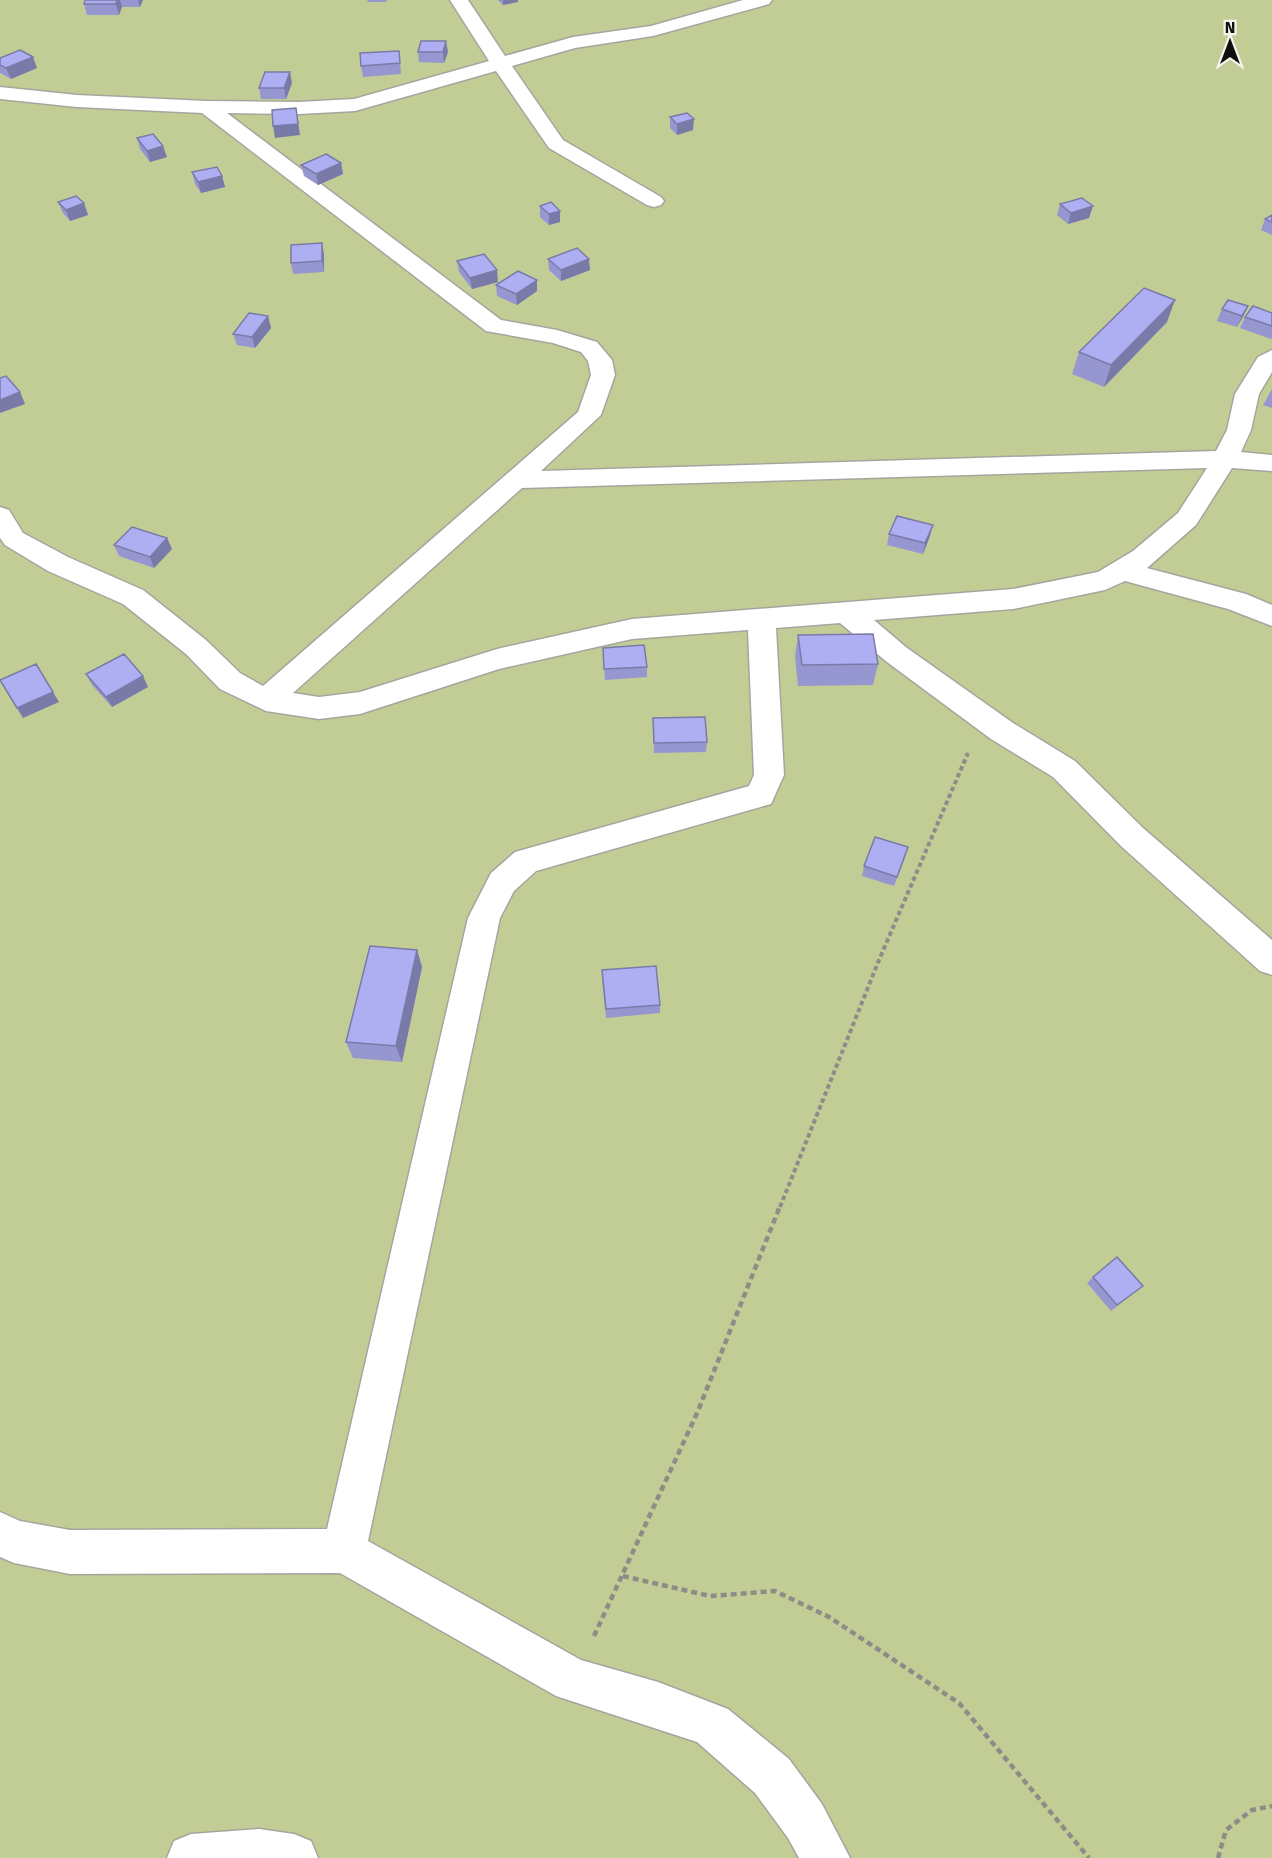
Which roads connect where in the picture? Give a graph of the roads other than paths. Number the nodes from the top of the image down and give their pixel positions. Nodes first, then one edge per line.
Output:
1 (459, 0) edge
2 (763, 0) edge
3 (502, 63) junction
4 (0, 93) edge
5 (207, 107) junction
6 (654, 201) dead end
7 (1272, 357) edge
8 (1225, 459) junction
9 (1272, 463) edge
10 (515, 480) junction
11 (0, 516) edge
12 (1124, 571) junction
13 (846, 612) junction
14 (1272, 616) edge
15 (761, 618) junction
16 (266, 700) junction
17 (1272, 961) edge
18 (0, 1533) edge
19 (344, 1551) junction
20 (191, 1858) edge
21 (294, 1858) edge
22 (826, 1858) edge

1 - 3 street
2 - 3 street
3 - 5 street
3 - 6 street
4 - 5 street
5 - 10 street
7 - 8 street
8 - 9 street
8 - 10 street
8 - 12 street
10 - 16 street
11 - 16 street
12 - 13 street
12 - 14 street
13 - 15 street
13 - 17 street
15 - 16 street
15 - 19 street
18 - 19 street
19 - 22 street
20 - 21 street

